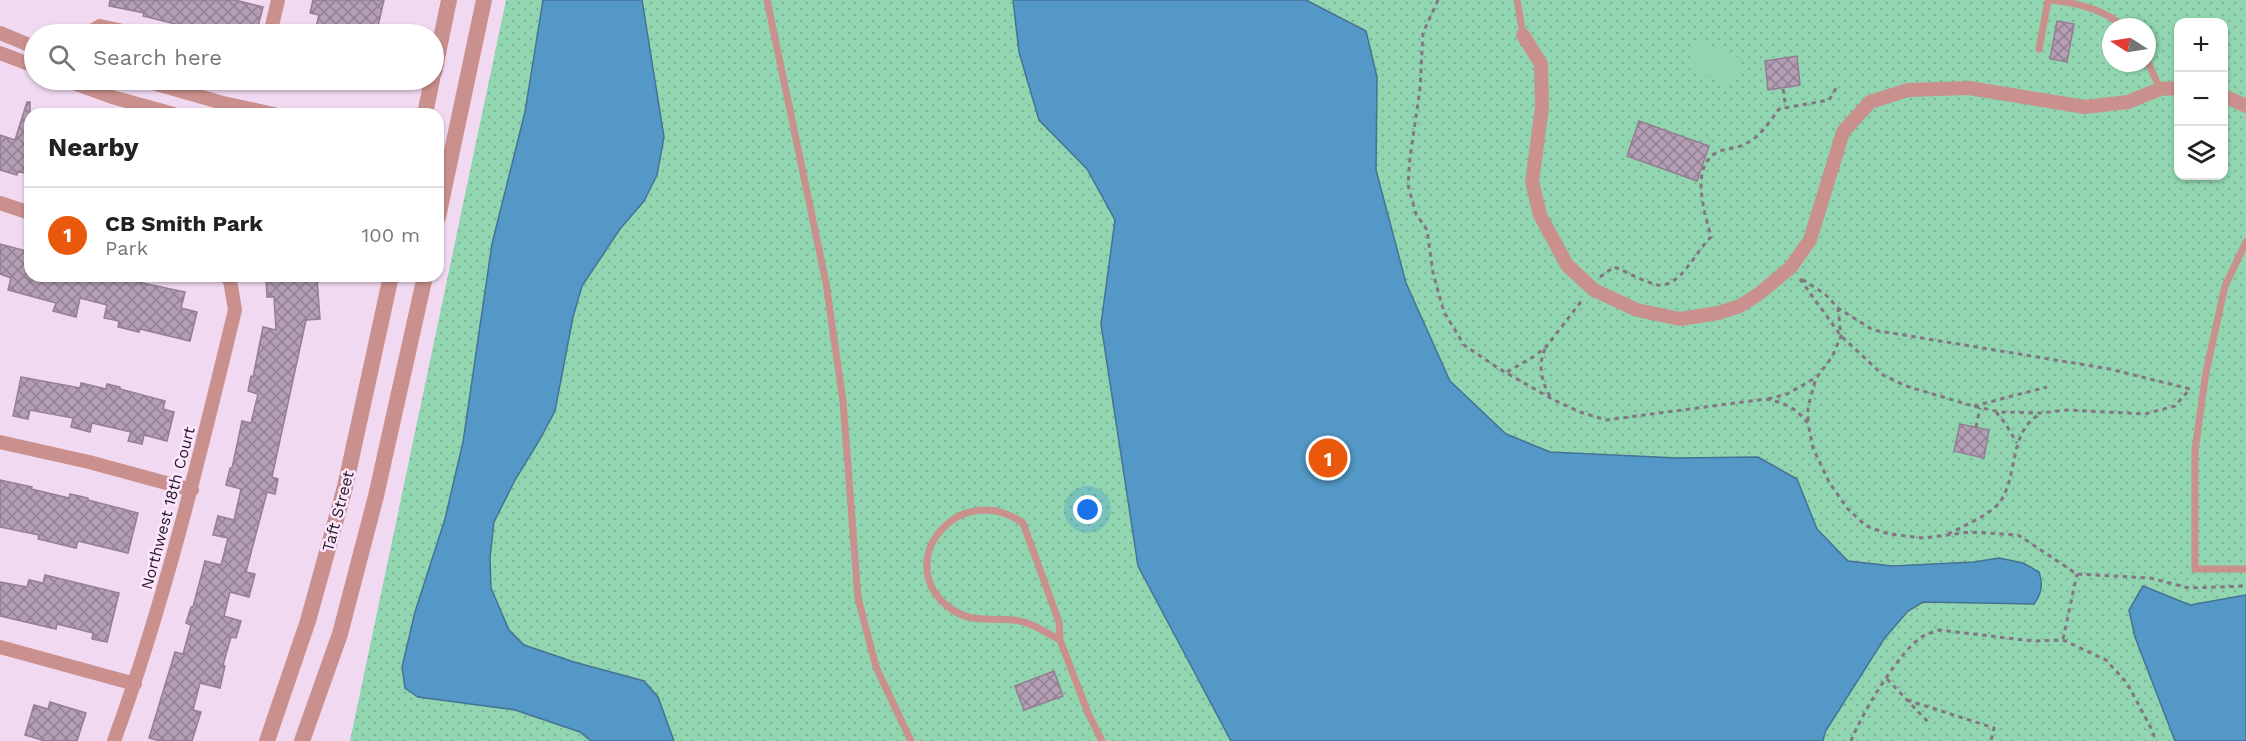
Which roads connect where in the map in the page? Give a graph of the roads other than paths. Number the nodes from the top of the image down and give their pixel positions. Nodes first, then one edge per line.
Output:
1 (278, 0) edge
2 (449, 0) edge
3 (484, 0) edge
4 (767, 0) edge
5 (1517, 0) edge
6 (2050, 0) edge
7 (2114, 18) edge
8 (272, 24) edge
9 (444, 25) edge
10 (0, 33) edge
11 (1523, 35) joint
12 (24, 43) edge
13 (2039, 49) dead end
14 (0, 53) edge
15 (24, 62) edge
16 (2152, 72) edge
17 (2174, 88) edge
18 (2160, 89) junction
19 (93, 90) edge
20 (177, 90) edge
21 (430, 90) edge
22 (2228, 98) edge
23 (2246, 106) edge
24 (152, 108) edge
25 (246, 108) edge
26 (426, 108) edge
27 (444, 153) edge
28 (0, 203) edge
29 (24, 211) edge
30 (2246, 242) edge
31 (228, 282) edge
32 (391, 282) edge
33 (424, 282) edge
34 (0, 442) edge
35 (192, 490) junction
36 (2246, 569) edge
37 (1060, 640) junction
38 (0, 647) edge
39 (135, 684) junction
40 (114, 741) edge
41 (267, 741) edge
42 (302, 741) edge
43 (911, 741) edge
44 (1102, 741) edge

1 - 8 street
2 - 9 street
3 - 27 street
4 - 43 lane
5 - 11 lane
6 - 7 lane
6 - 13 lane
10 - 12 street
11 - 18 street
14 - 15 street
16 - 18 lane
17 - 18 street
19 - 24 street
20 - 25 street
21 - 26 street
22 - 23 street
28 - 29 street
30 - 36 lane
31 - 35 street, Northwest 18th Court
32 - 41 street, Taft Street
33 - 42 street, Taft Street
34 - 35 street
35 - 39 street, Northwest 18th Court
37 - 37 lane
37 - 44 lane
38 - 39 street
39 - 40 street, Northwest 18th Court

